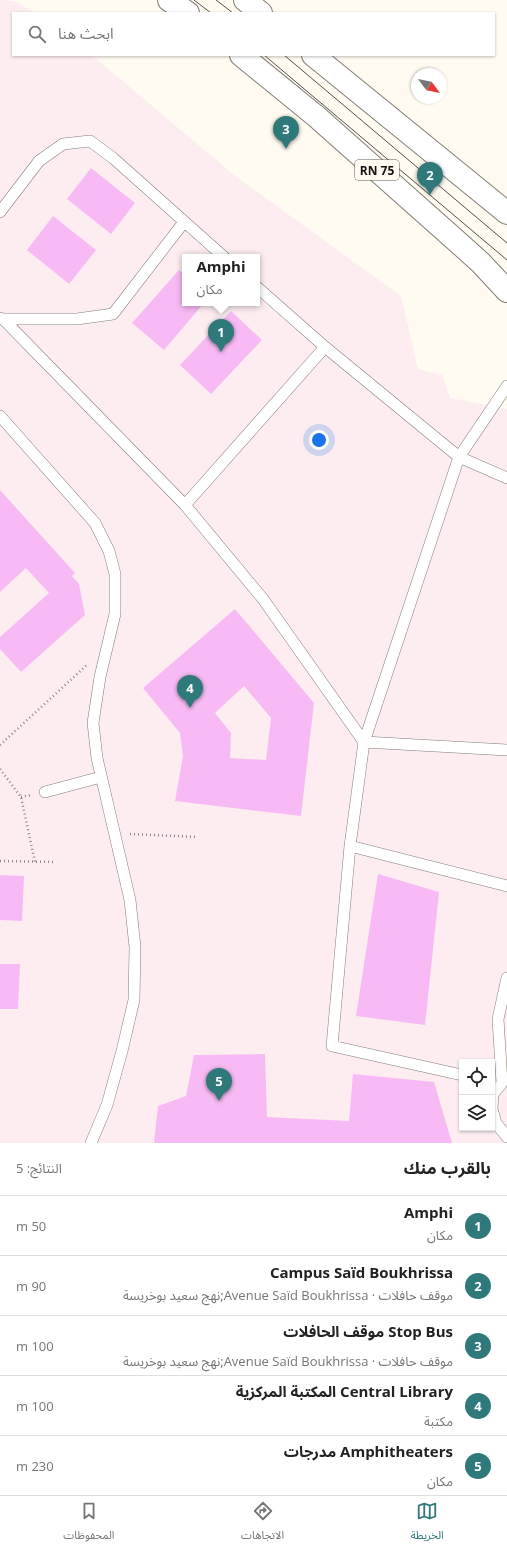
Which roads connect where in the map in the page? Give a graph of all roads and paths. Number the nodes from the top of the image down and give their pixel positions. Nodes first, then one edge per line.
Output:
1 (169, 0) edge
2 (245, 0) edge
3 (187, 12) edge
4 (260, 12) edge
5 (242, 56) edge
6 (314, 56) edge
7 (0, 212) edge
8 (507, 212) edge
9 (184, 222) junction
10 (221, 254) edge
11 (260, 290) edge
12 (507, 291) edge
13 (1, 318) edge
14 (325, 346) junction
15 (507, 386) edge
16 (0, 416) edge
17 (459, 457) junction
18 (507, 478) edge
19 (185, 505) junction
20 (107, 645) junction
21 (364, 742) junction
22 (0, 745) edge
23 (507, 750) edge
24 (0, 769) edge
25 (101, 777) junction
26 (45, 792) dead end
27 (114, 833) junction
28 (198, 837) dead end
29 (350, 846) junction
30 (0, 861) edge
31 (35, 862) junction
32 (56, 862) dead end
33 (507, 886) edge
34 (507, 978) edge
35 (459, 1074) edge
36 (500, 1082) edge
37 (493, 1095) edge
38 (495, 1120) edge
39 (507, 1137) edge
40 (91, 1143) edge

1 - 3 main road
2 - 4 main road
5 - 12 main road, RN 75
6 - 8 main road
7 - 9 lane
9 - 10 lane
9 - 13 lane
11 - 14 lane
13 - 19 lane
14 - 17 lane
14 - 19 lane
15 - 17 lane
16 - 20 lane
17 - 18 lane
17 - 21 lane
19 - 21 lane
20 - 22 path
20 - 25 lane
21 - 23 lane
21 - 29 lane
24 - 31 path
25 - 26 lane
25 - 27 lane
27 - 28 path
27 - 40 lane
29 - 33 lane
29 - 35 lane
30 - 31 path
31 - 32 path
34 - 36 lane
36 - 37 lane
38 - 39 lane

